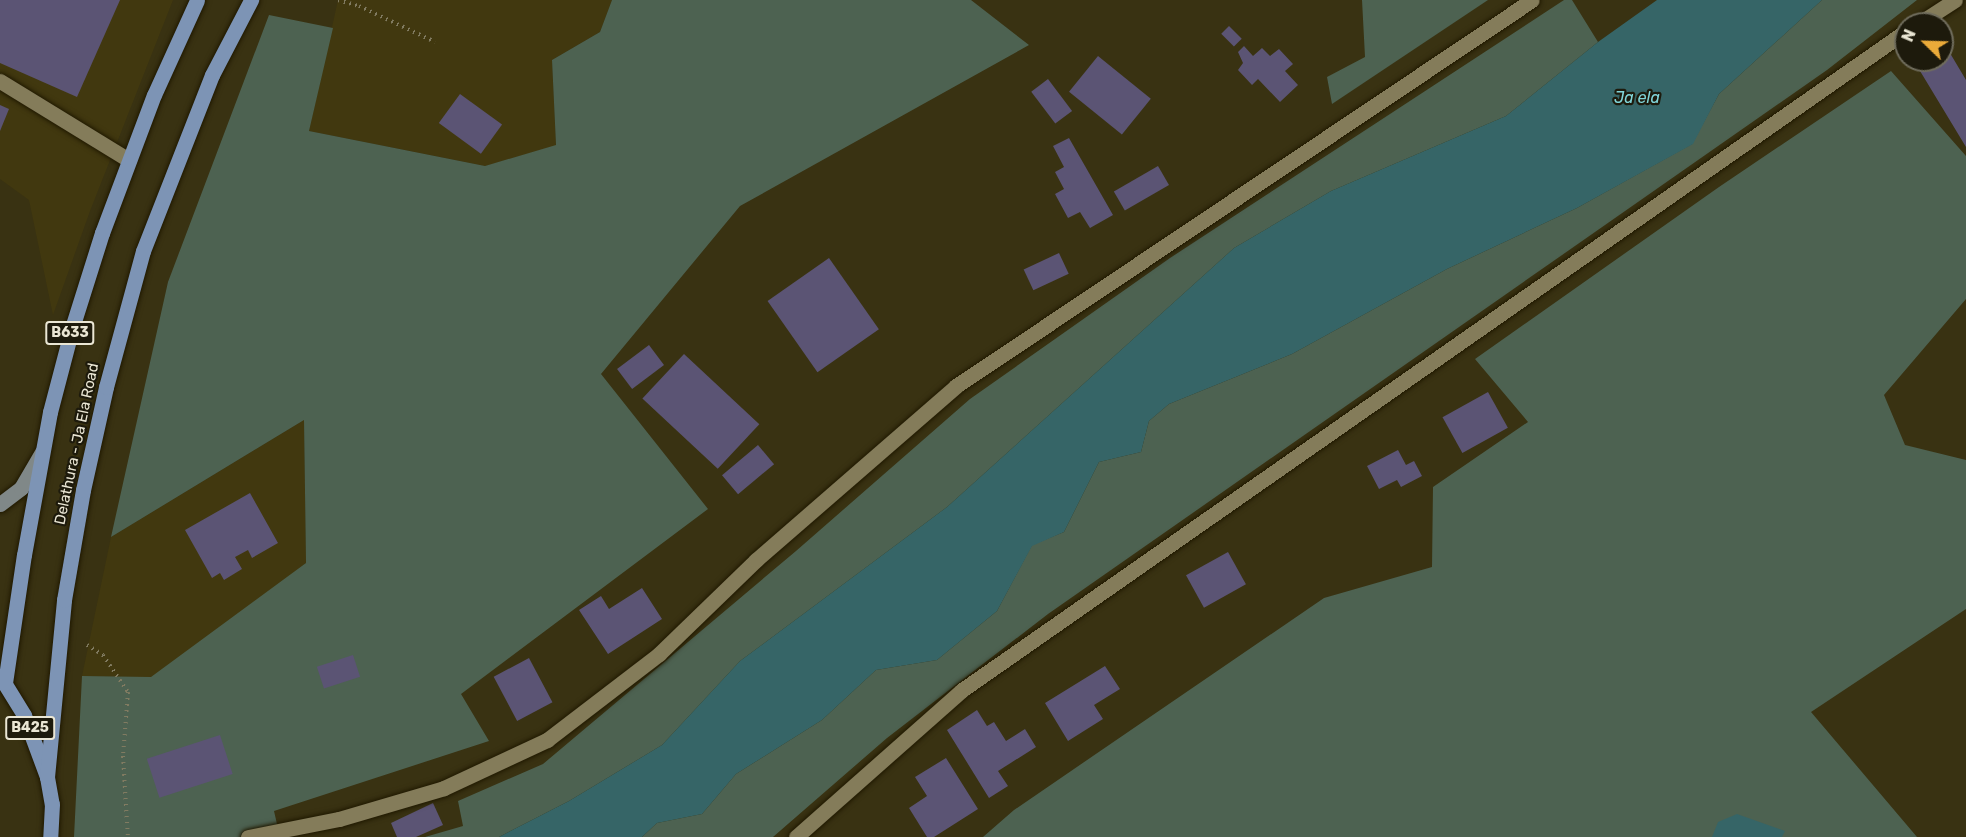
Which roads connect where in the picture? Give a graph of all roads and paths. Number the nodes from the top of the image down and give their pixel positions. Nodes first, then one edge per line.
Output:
1 (197, 0) edge
2 (251, 0) edge
3 (338, 0) edge
4 (1532, 0) edge
5 (1955, 0) edge
6 (1936, 12) edge
7 (1894, 39) edge
8 (435, 42) dead end
9 (0, 81) edge
10 (129, 160) junction
11 (42, 452) junction
12 (0, 504) edge
13 (61, 628) junction
14 (3, 680) edge
15 (47, 777) junction
16 (50, 837) edge
17 (128, 837) edge
18 (248, 837) edge
19 (796, 837) edge

1 - 10 main road, Delathura - Ja Ela Road / B633
2 - 13 main road, Delathura - Ja Ela Road / B633
3 - 8 path
4 - 18 street
5 - 6 street
7 - 19 street
9 - 10 street
10 - 11 main road, Delathura - Ja Ela Road / B633
11 - 12 main road
11 - 14 main road, Delathura - Ja Ela Road / B633
13 - 15 main road, Delathura - Ja Ela Road / B633
13 - 17 path
14 - 15 main road, B425
15 - 16 main road, B425

